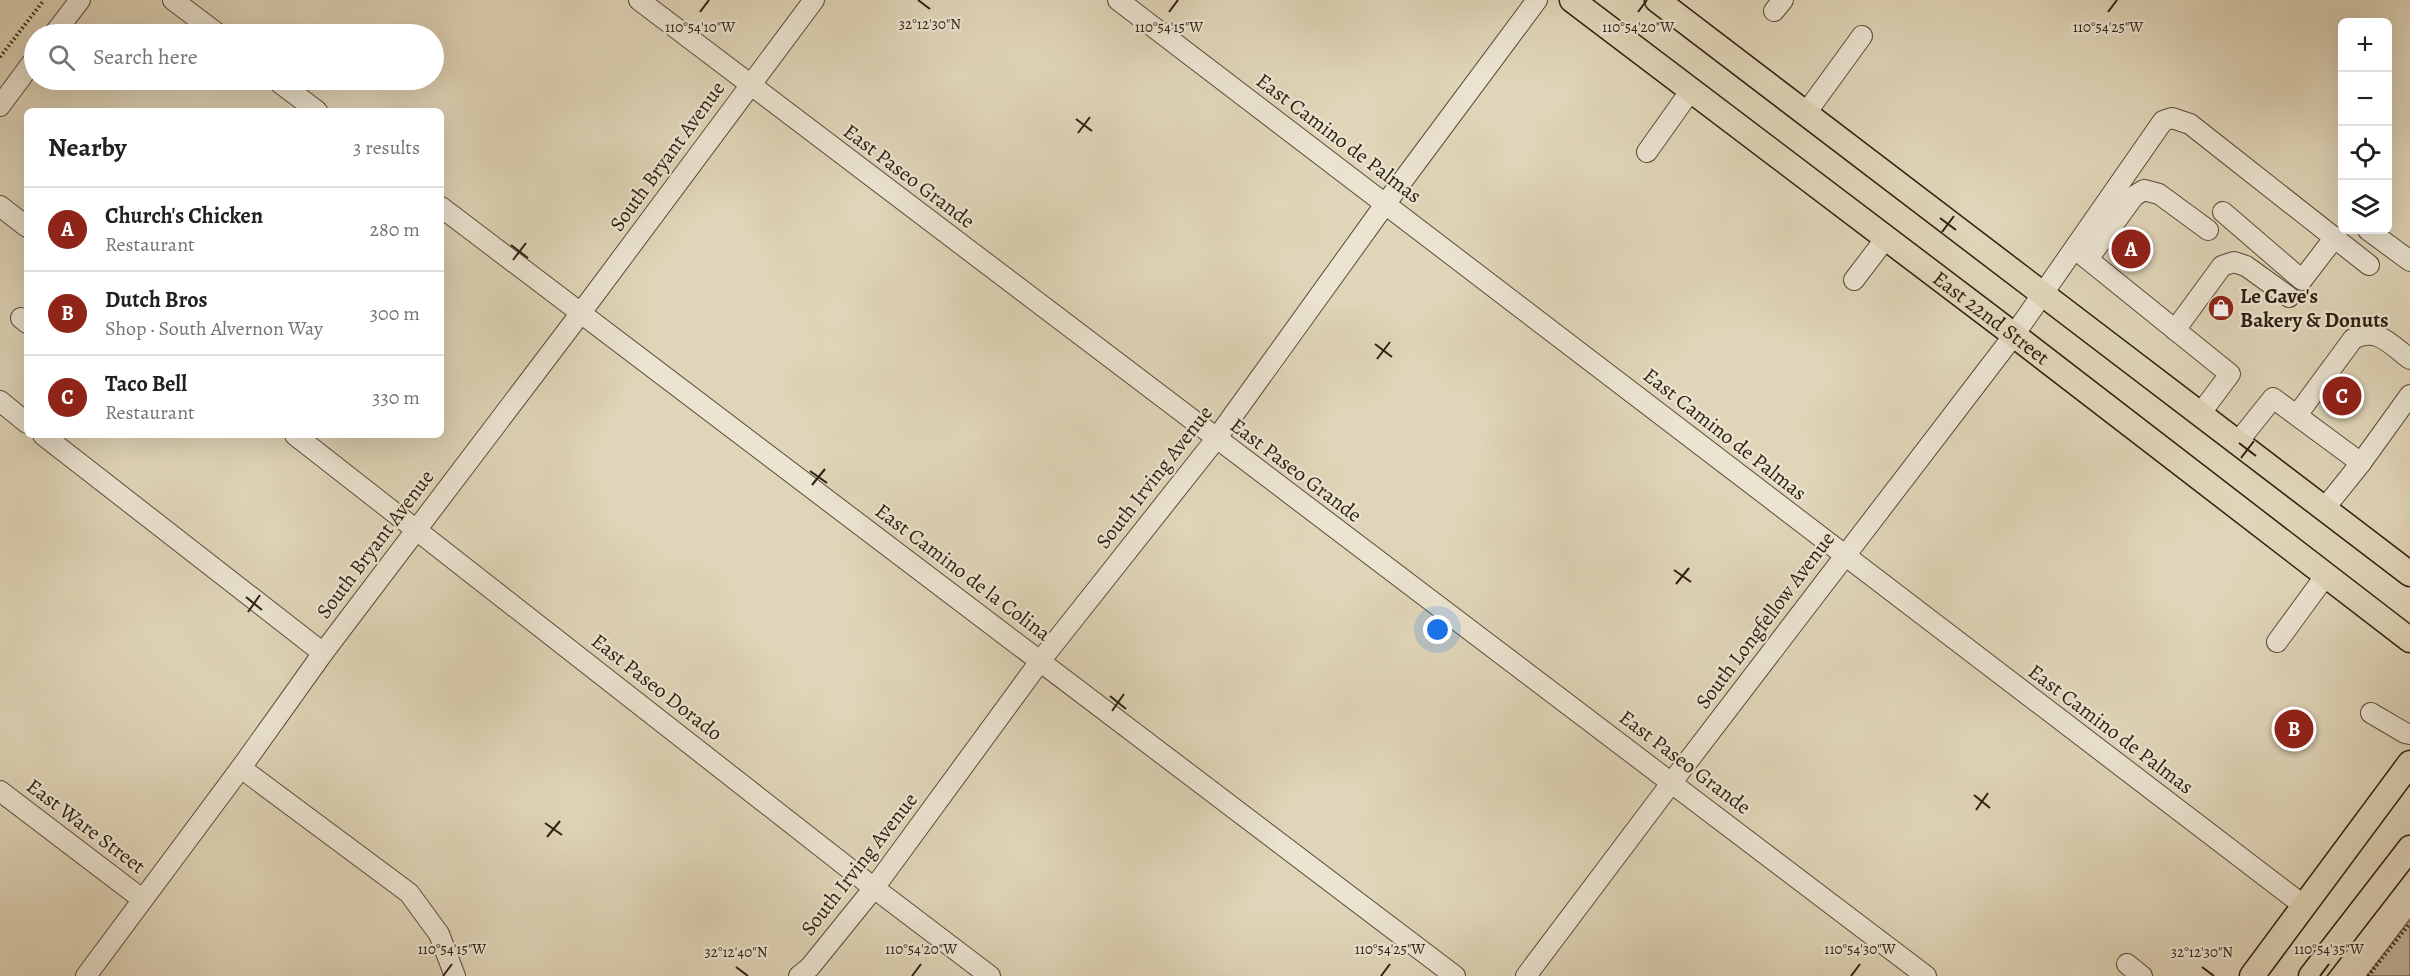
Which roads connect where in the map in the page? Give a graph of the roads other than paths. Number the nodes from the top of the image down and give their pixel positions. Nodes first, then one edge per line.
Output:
1 (80, 0) edge
2 (173, 0) edge
3 (639, 0) edge
4 (814, 0) edge
5 (1118, 0) edge
6 (1538, 0) edge
7 (1572, 0) edge
8 (1657, 0) edge
9 (62, 24) edge
10 (205, 24) edge
11 (1862, 36) dead end
12 (24, 74) edge
13 (750, 85) junction
14 (289, 90) edge
15 (1691, 90) junction
16 (0, 106) edge
17 (313, 108) edge
18 (1806, 113) junction
19 (1647, 152) dead end
20 (1386, 203) junction
21 (0, 206) edge
22 (444, 209) edge
23 (2223, 212) dead end
24 (24, 225) edge
25 (2208, 230) dead end
26 (2373, 234) edge
27 (2335, 237) junction
28 (1886, 238) junction
29 (2082, 254) junction
30 (2410, 261) edge
31 (2368, 265) dead end
32 (1854, 280) dead end
33 (2044, 295) junction
34 (2289, 297) dead end
35 (580, 314) junction
36 (2175, 330) junction
37 (2014, 335) junction
38 (2410, 359) edge
39 (2410, 395) edge
40 (0, 401) edge
41 (2200, 414) junction
42 (2297, 416) junction
43 (24, 421) edge
44 (47, 438) edge
45 (299, 438) edge
46 (1215, 439) junction
47 (2238, 443) junction
48 (2361, 463) junction
49 (2324, 509) junction
50 (417, 530) junction
51 (1845, 556) junction
52 (2408, 572) edge
53 (2326, 575) junction
54 (2410, 640) edge
55 (2277, 642) dead end
56 (323, 653) junction
57 (1041, 660) junction
58 (2371, 713) dead end
59 (2410, 734) edge
60 (2410, 764) edge
61 (241, 768) junction
62 (1671, 782) junction
63 (0, 790) edge
64 (2410, 848) edge
65 (2410, 876) edge
66 (874, 888) junction
67 (142, 899) junction
68 (2303, 905) junction
69 (2352, 922) junction
70 (2318, 973) edge
71 (86, 976) edge
72 (455, 976) edge
73 (799, 976) edge
74 (990, 976) edge
75 (1455, 976) edge
76 (1526, 976) edge
77 (1926, 976) edge
78 (2252, 976) edge

1 - 9 street
2 - 10 street
3 - 13 street, East Paseo Grande
4 - 13 street, South Bryant Avenue
5 - 20 street, East Camino de Palmas
6 - 20 street, South Irving Avenue
7 - 15 main road, East 22nd Street
8 - 18 main road
11 - 18 street
12 - 16 street
13 - 35 street, South Bryant Avenue
13 - 46 street, East Paseo Grande
14 - 17 street
15 - 19 street
15 - 28 main road, East 22nd Street
18 - 33 main road
20 - 46 street, South Irving Avenue
20 - 51 street, East Camino de Palmas
21 - 24 street
22 - 35 street, East Camino de la Colina
23 - 27 street
25 - 29 street
26 - 30 street
27 - 29 street
27 - 31 street
28 - 32 street
28 - 37 main road, East 22nd Street
29 - 33 street, South Longfellow Avenue
29 - 36 street
33 - 37 street, South Longfellow Avenue
33 - 41 main road
34 - 36 street
35 - 50 street, South Bryant Avenue
35 - 57 street, East Camino de la Colina
36 - 41 street
37 - 51 street, South Longfellow Avenue
37 - 53 main road, East 22nd Street
38 - 42 street
39 - 48 street
40 - 43 street
41 - 47 main road
42 - 47 street
42 - 48 street
44 - 56 street
45 - 50 street, East Paseo Dorado
46 - 57 street, South Irving Avenue
46 - 62 street, East Paseo Grande
47 - 49 main road
48 - 49 street
49 - 52 main road
50 - 56 street, South Bryant Avenue
50 - 66 street, East Paseo Dorado
51 - 62 street, South Longfellow Avenue
51 - 68 street, East Camino de Palmas
53 - 54 main road, East 22nd Street
53 - 55 street
56 - 61 street, South Bryant Avenue
57 - 66 street, South Irving Avenue
57 - 75 street, East Camino de la Colina
58 - 59 street
60 - 68 main road
61 - 67 street, South Bryant Avenue
61 - 72 street
62 - 76 street, South Longfellow Avenue
62 - 77 street, East Paseo Grande
63 - 67 street, East Ware Street
64 - 69 main road
65 - 69 main road
66 - 73 street, South Irving Avenue
66 - 74 street, East Paseo Dorado
67 - 71 street, South Bryant Avenue
68 - 78 main road
69 - 70 main road

